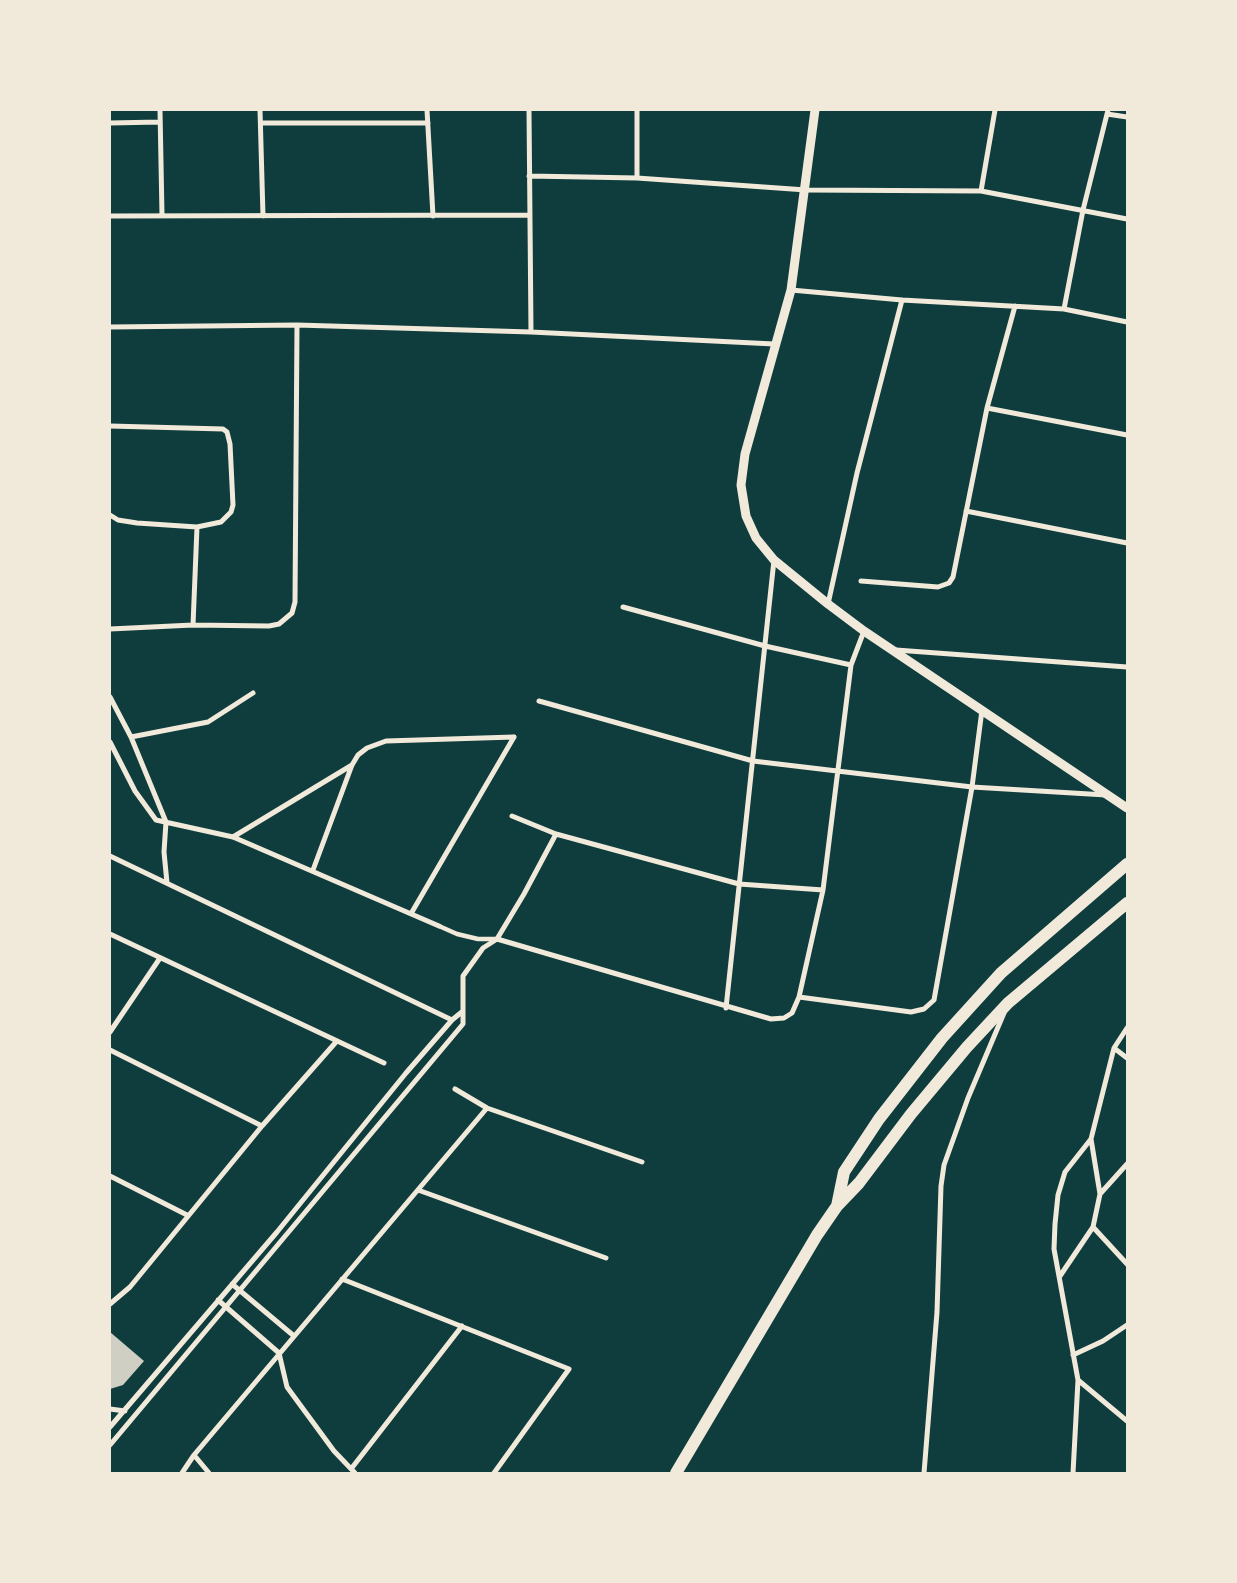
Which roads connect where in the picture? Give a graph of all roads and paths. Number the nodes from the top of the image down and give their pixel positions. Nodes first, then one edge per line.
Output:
1 (160, 110) edge
2 (260, 110) edge
3 (428, 110) edge
4 (529, 110) edge
5 (637, 110) edge
6 (816, 110) edge
7 (995, 110) edge
8 (1107, 112) edge
9 (1127, 117) edge
10 (160, 122) junction
11 (110, 123) edge
12 (260, 123) junction
13 (428, 123) junction
14 (529, 176) junction
15 (637, 178) junction
16 (806, 190) junction
17 (981, 191) junction
18 (1083, 210) junction
19 (162, 215) junction
20 (529, 215) junction
21 (110, 216) edge
22 (263, 216) junction
23 (433, 216) junction
24 (1127, 219) edge
25 (791, 290) junction
26 (902, 300) junction
27 (1015, 306) junction
28 (1064, 309) junction
29 (1127, 322) edge
30 (297, 326) junction
31 (110, 327) edge
32 (532, 332) junction
33 (774, 344) junction
34 (987, 408) junction
35 (110, 426) edge
36 (1127, 435) edge
37 (966, 511) junction
38 (110, 515) edge
39 (197, 527) junction
40 (1127, 543) edge
41 (774, 560) junction
42 (861, 581) dead end
43 (828, 604) junction
44 (623, 607) dead end
45 (193, 624) junction
46 (110, 629) edge
47 (864, 631) junction
48 (765, 646) junction
49 (891, 650) junction
50 (852, 665) junction
51 (1127, 667) edge
52 (253, 693) dead end
53 (110, 697) edge
54 (539, 700) dead end
55 (982, 710) junction
56 (131, 737) junction
57 (110, 742) edge
58 (752, 761) junction
59 (352, 765) junction
60 (839, 772) junction
61 (972, 787) junction
62 (1111, 796) junction
63 (1127, 808) edge
64 (512, 816) dead end
65 (166, 822) junction
66 (556, 834) junction
67 (233, 837) junction
68 (110, 856) edge
69 (1127, 864) edge
70 (313, 870) junction
71 (167, 883) junction
72 (739, 884) junction
73 (823, 890) junction
74 (1127, 903) edge
75 (412, 912) junction
76 (439, 926) joint
77 (110, 934) edge
78 (497, 940) junction
79 (160, 958) junction
80 (799, 997) junction
81 (1008, 1003) junction
82 (726, 1008) junction
83 (463, 1011) junction
84 (452, 1020) junction
85 (1127, 1028) edge
86 (110, 1032) edge
87 (336, 1042) junction
88 (1114, 1048) junction
89 (110, 1050) edge
90 (1127, 1058) edge
91 (384, 1063) dead end
92 (455, 1089) dead end
93 (487, 1108) junction
94 (262, 1126) junction
95 (1091, 1139) junction
96 (642, 1162) dead end
97 (1127, 1164) edge
98 (110, 1176) edge
99 (418, 1190) junction
100 (1100, 1194) junction
101 (837, 1206) junction
102 (187, 1215) junction
103 (1094, 1227) junction
104 (606, 1258) dead end
105 (1127, 1264) edge
106 (1060, 1276) junction
107 (342, 1279) junction
108 (232, 1284) junction
109 (241, 1291) junction
110 (218, 1300) junction
111 (110, 1304) edge
112 (227, 1307) junction
113 (1127, 1325) edge
114 (462, 1326) junction
115 (294, 1336) junction
116 (279, 1353) junction
117 (1073, 1355) junction
118 (1078, 1380) junction
119 (110, 1409) edge
120 (125, 1411) junction
121 (1127, 1421) edge
122 (110, 1427) edge
123 (110, 1445) edge
124 (194, 1455) junction
125 (353, 1471) edge
126 (182, 1473) edge
127 (209, 1473) edge
128 (494, 1473) edge
129 (676, 1473) edge
130 (924, 1473) edge
131 (1073, 1473) edge

1 - 10 street
2 - 12 street
3 - 13 street
4 - 14 street
5 - 15 street
6 - 16 street
7 - 17 street
8 - 9 street
8 - 18 street
10 - 11 street
10 - 19 street
12 - 13 street
12 - 22 street
13 - 23 street
14 - 15 street
14 - 20 street
15 - 16 street
16 - 17 street
16 - 25 street
17 - 18 street
18 - 24 street
18 - 28 street
19 - 21 street
19 - 22 street
20 - 23 street
20 - 32 street
22 - 23 street
25 - 26 street
25 - 33 street
26 - 27 street
26 - 43 street
27 - 28 street
27 - 34 street
28 - 29 street
30 - 31 street
30 - 32 street
30 - 45 street
32 - 33 street
33 - 41 street
34 - 36 street
34 - 37 street
35 - 39 street
37 - 40 street
37 - 42 street
38 - 39 street
39 - 45 street
41 - 43 street
41 - 48 street
43 - 47 street
44 - 48 street
45 - 46 street
47 - 49 street
47 - 50 street
48 - 50 street
48 - 58 street
49 - 51 street
49 - 55 street
50 - 60 street
52 - 56 street
53 - 56 street
54 - 58 street
55 - 61 street
55 - 62 street
56 - 65 street
57 - 65 street
58 - 60 street
58 - 72 street
59 - 67 street
59 - 70 street
59 - 75 street
60 - 61 street
60 - 73 street
61 - 62 street
61 - 80 street
62 - 63 street
64 - 66 street
65 - 67 street
65 - 71 street
66 - 72 street
66 - 78 street
67 - 70 street
68 - 71 street
69 - 101 main road
70 - 75 street
71 - 84 street
72 - 73 street
72 - 82 street
73 - 80 street
74 - 81 main road
75 - 76 street
76 - 78 street
77 - 79 street
78 - 82 street
78 - 83 street
79 - 86 street
79 - 87 street
80 - 82 street
81 - 101 main road
81 - 130 street
83 - 84 street
83 - 109 street
84 - 108 street
85 - 88 street
87 - 91 street
87 - 94 street
88 - 90 street
88 - 95 street
89 - 94 street
92 - 93 street
93 - 96 street
93 - 99 street
94 - 102 street
95 - 100 street
95 - 106 street
97 - 100 street
98 - 102 street
99 - 104 street
99 - 107 street
100 - 103 street
101 - 129 main road
102 - 111 street
103 - 105 street
103 - 106 street
106 - 117 street
107 - 114 street
107 - 115 street
108 - 109 street
108 - 110 street
109 - 112 street
109 - 115 street
110 - 112 street
110 - 120 street
112 - 116 street
112 - 123 street
113 - 117 street
114 - 125 street
114 - 128 street
115 - 116 street
116 - 124 street
116 - 125 street
117 - 118 street
118 - 121 street
118 - 131 street
119 - 120 street
120 - 122 street
124 - 126 street
124 - 127 street

